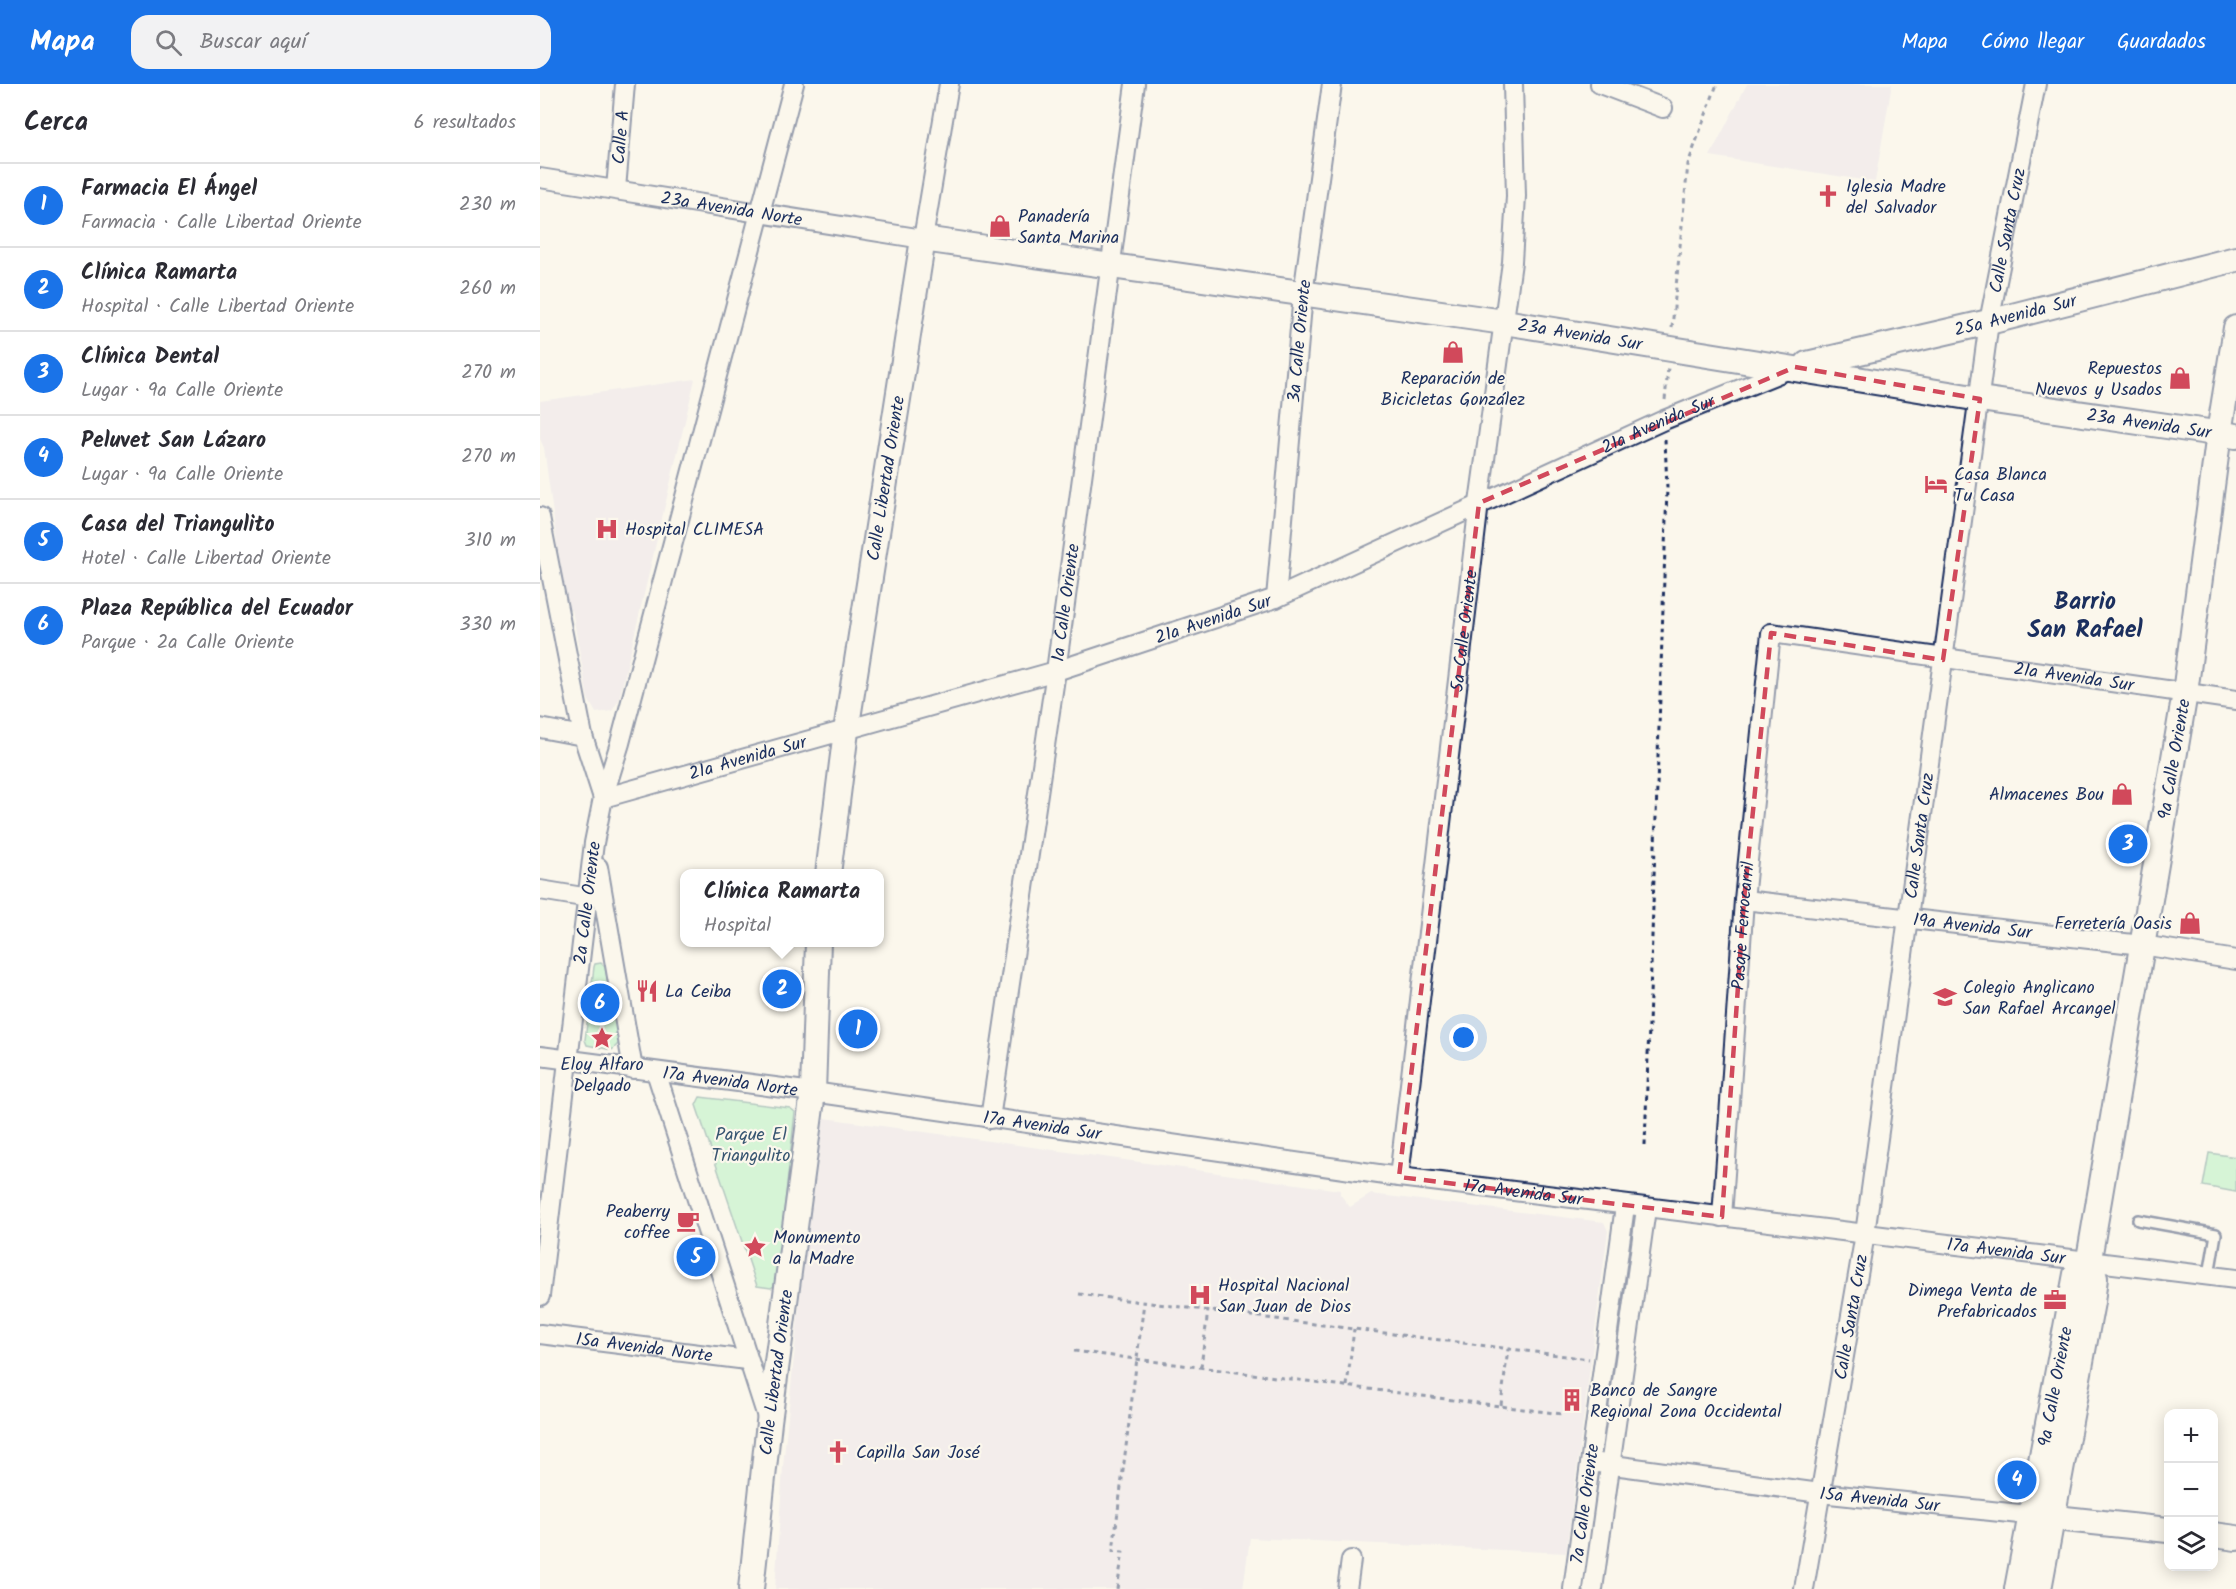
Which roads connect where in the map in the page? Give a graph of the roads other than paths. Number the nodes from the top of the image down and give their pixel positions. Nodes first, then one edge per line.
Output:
1 (625, 84) edge
2 (794, 84) edge
3 (949, 84) edge
4 (1135, 84) edge
5 (1332, 84) edge
6 (1513, 84) edge
7 (1600, 84) edge
8 (2036, 84) edge
9 (1663, 108) dead end
10 (540, 178) edge
11 (616, 189) junction
12 (760, 212) junction
13 (923, 239) junction
14 (2236, 259) edge
15 (1111, 266) junction
16 (1303, 294) junction
17 (1504, 322) junction
18 (1989, 322) junction
19 (2236, 328) edge
20 (1795, 367) junction
21 (1980, 399) junction
22 (2228, 435) edge
23 (1479, 503) junction
24 (540, 517) edge
25 (1275, 598) junction
26 (1771, 633) joint
27 (1943, 660) junction
28 (1056, 671) junction
29 (2185, 693) junction
30 (2236, 700) edge
31 (540, 728) edge
32 (846, 731) junction
33 (583, 736) junction
34 (603, 798) junction
35 (594, 843) junction
36 (829, 869) edge
37 (540, 890) edge
38 (589, 898) junction
39 (1744, 900) junction
40 (1909, 920) junction
41 (2142, 945) junction
42 (819, 947) edge
43 (2236, 960) edge
44 (540, 1056) edge
45 (568, 1060) junction
46 (633, 1069) junction
47 (656, 1072) junction
48 (813, 1092) junction
49 (990, 1119) junction
50 (1399, 1177) junction
51 (1625, 1206) junction
52 (1646, 1209) junction
53 (1722, 1217) junction
54 (2138, 1220) dead end
55 (1865, 1234) junction
56 (2089, 1259) junction
57 (2209, 1275) junction
58 (2236, 1279) edge
59 (540, 1296) edge
60 (540, 1334) edge
61 (747, 1359) junction
62 (769, 1422) junction
63 (1591, 1462) junction
64 (1611, 1464) junction
65 (1820, 1493) junction
66 (2040, 1516) junction
67 (2164, 1529) edge
68 (2218, 1536) edge
69 (2236, 1538) edge
70 (1351, 1560) dead end
71 (751, 1589) edge
72 (1347, 1589) edge
73 (1573, 1589) edge
74 (1593, 1589) edge
75 (1804, 1589) edge
76 (2017, 1589) edge
77 (2040, 1589) edge

1 - 11 street, Calle A
2 - 12 street, 2a Calle Oriente
3 - 13 street, Calle Libertad Oriente
4 - 15 street, 1a Calle Oriente
5 - 16 street, 3a Calle Oriente
6 - 17 street, 5a Calle Oriente
7 - 9 street
8 - 18 street, Calle Santa Cruz
10 - 11 street, 23a Avenida Norte
11 - 12 street, 23a Avenida Norte
12 - 13 street, 23a Avenida Norte
12 - 34 street, 2a Calle Oriente
13 - 15 main road, 23a Avenida Sur
13 - 32 main road, Calle Libertad Oriente
14 - 18 main road, 25a Avenida Sur
15 - 16 main road, 23a Avenida Sur
15 - 28 street, 1a Calle Oriente
16 - 17 main road, 23a Avenida Sur
16 - 25 street, 3a Calle Oriente
17 - 20 main road, 23a Avenida Sur
17 - 23 street, 5a Calle Oriente
18 - 20 main road, 25a Avenida Sur
18 - 21 street, Calle Santa Cruz
19 - 22 main road, 9a Calle Oriente
20 - 21 main road, 23a Avenida Sur
20 - 23 street, 21a Avenida Sur
21 - 22 main road, 23a Avenida Sur
21 - 27 street, Calle Santa Cruz
22 - 29 main road, 9a Calle Oriente
23 - 25 street, 21a Avenida Sur
23 - 50 street, 5a Calle Oriente
24 - 33 street
25 - 28 street, 21a Avenida Sur
26 - 27 street, 21a Avenida Sur
26 - 39 street, Pasaje Ferrocarril
27 - 29 street, 21a Avenida Sur
27 - 40 street, Calle Santa Cruz
28 - 32 street, 21a Avenida Sur
28 - 49 street, 1a Calle Oriente
29 - 30 street, 21a Avenida Sur
29 - 41 main road, 9a Calle Oriente
31 - 33 street
32 - 34 street, 21a Avenida Sur
32 - 36 main road, Calle Libertad Oriente
33 - 34 street
34 - 35 street, 2a Calle Oriente
35 - 38 street, 2a Calle Oriente
35 - 46 street
37 - 38 street
38 - 45 street, 2a Calle Oriente
39 - 40 street, 19a Avenida Sur
39 - 53 street, Pasaje Ferrocarril
40 - 41 street, 19a Avenida Sur
40 - 55 street, Calle Santa Cruz
41 - 43 street, 19a Avenida Sur
41 - 56 main road, 9a Calle Oriente
42 - 48 main road, Calle Libertad Oriente
44 - 45 street, 17a Avenida Norte
45 - 46 street, 17a Avenida Norte
45 - 59 street, 2a Calle Oriente
46 - 47 street, 17a Avenida Norte
47 - 48 street, 17a Avenida Norte
47 - 61 street
48 - 49 street, 17a Avenida Sur
48 - 62 main road, Calle Libertad Oriente
49 - 50 street, 17a Avenida Sur
50 - 51 street, 17a Avenida Sur
51 - 52 street, 17a Avenida Sur
51 - 63 street, 7a Calle Oriente
52 - 53 street, 17a Avenida Sur
52 - 64 street, 7a Calle Oriente
53 - 55 street, 17a Avenida Sur
54 - 57 lane
55 - 56 street, 17a Avenida Sur
55 - 65 street, Calle Santa Cruz
56 - 57 street, 17a Avenida Sur
56 - 66 main road, 9a Calle Oriente
57 - 58 street, 17a Avenida Sur
60 - 61 street, 15a Avenida Norte
61 - 62 street
62 - 71 main road, Calle Libertad Oriente
63 - 64 street, 15a Avenida Sur
63 - 73 street, 7a Calle Oriente
64 - 65 street, 15a Avenida Sur
64 - 74 street, 7a Calle Oriente
65 - 66 street, 15a Avenida Sur
65 - 75 street, Calle Santa Cruz
66 - 67 main road, 15a Avenida Sur
66 - 76 main road, 9a Calle Oriente
66 - 77 main road, 9a Calle Oriente
68 - 69 main road
70 - 72 street

